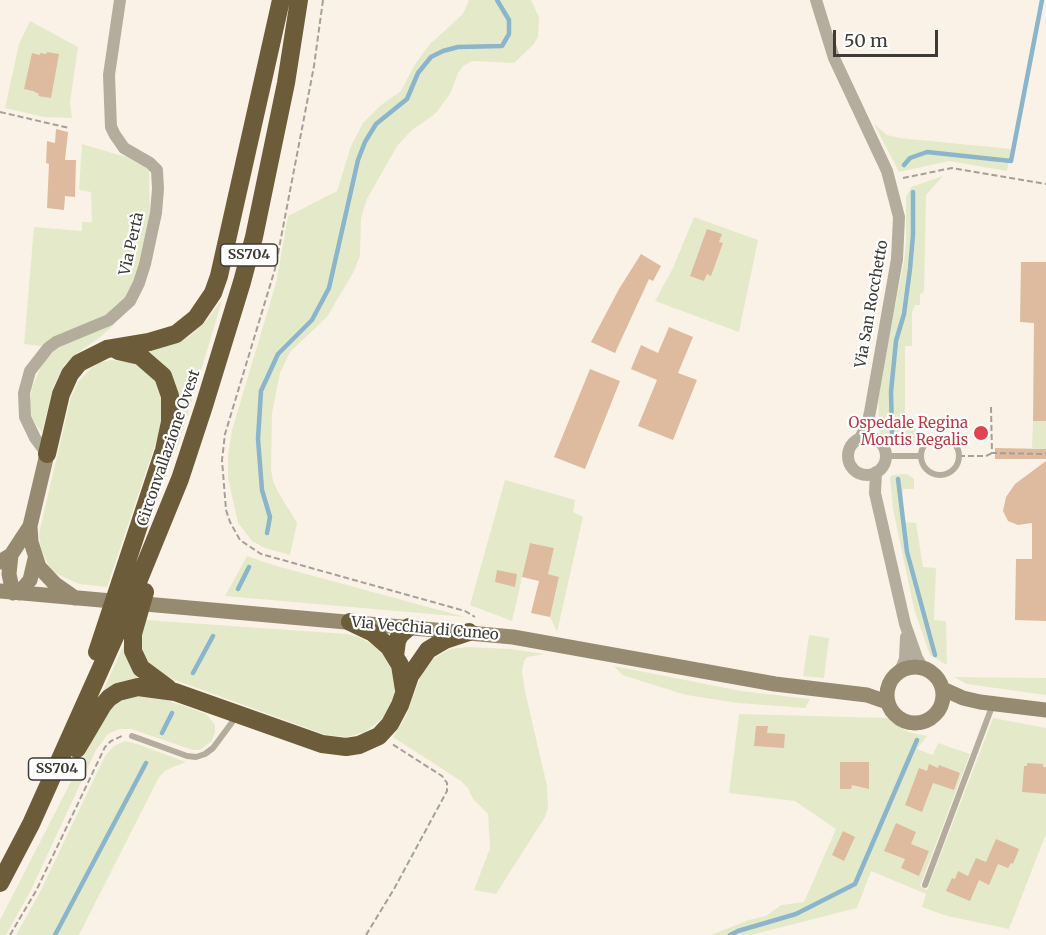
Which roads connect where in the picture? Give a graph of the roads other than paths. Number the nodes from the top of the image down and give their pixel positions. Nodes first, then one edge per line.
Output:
1 (120, 0) edge
2 (281, 0) edge
3 (299, 0) edge
4 (816, 0) edge
5 (96, 354) junction
6 (870, 412) junction
7 (860, 438) junction
8 (877, 440) junction
9 (47, 454) junction
10 (885, 456) junction
11 (921, 456) junction
12 (876, 472) junction
13 (862, 474) junction
14 (875, 493) junction
15 (170, 502) junction
16 (30, 526) junction
17 (5, 558) edge
18 (35, 559) junction
19 (11, 592) edge
20 (78, 599) junction
21 (350, 622) junction
22 (905, 624) junction
23 (411, 627) junction
24 (469, 632) junction
25 (395, 656) junction
26 (421, 657) junction
27 (923, 668) junction
28 (900, 671) junction
29 (888, 686) junction
30 (943, 689) junction
31 (175, 692) junction
32 (404, 692) junction
33 (846, 692) junction
34 (887, 702) junction
35 (986, 703) junction
36 (941, 708) junction
37 (1046, 710) edge
38 (82, 714) junction
39 (237, 714) junction
40 (132, 736) road end
41 (31, 824) junction
42 (0, 883) edge
43 (925, 885) dead end

1 - 9 street, Via Pertà
2 - 5 highway
3 - 15 highway, Circonvallazione Ovest / SS704
4 - 6 street, Via San Rocchetto
5 - 9 highway
5 - 38 highway
6 - 7 street, Via San Rocchetto
6 - 8 street, Via San Rocchetto
7 - 8 street
7 - 13 street, Via San Rocchetto
8 - 10 street, Via San Rocchetto
9 - 16 street
10 - 11 lane
10 - 12 street, Via San Rocchetto
11 - 11 lane
12 - 13 street
12 - 14 street, Via San Rocchetto
13 - 14 street, Via San Rocchetto
14 - 22 street, Via San Rocchetto
15 - 31 highway
15 - 38 highway, Circonvallazione Ovest / SS704
16 - 17 street
16 - 18 street
17 - 19 street
18 - 19 street
18 - 20 street
19 - 20 street, Via Vecchia di Cuneo
20 - 21 street, Via Vecchia di Cuneo
21 - 23 street, Via Vecchia di Cuneo
21 - 25 highway
22 - 27 street, Via San Rocchetto
22 - 28 street, Via San Rocchetto
23 - 24 street, Via Vecchia di Cuneo
23 - 25 highway
23 - 26 highway
24 - 26 highway
24 - 33 street, Via Vecchia di Cuneo
25 - 32 highway
26 - 32 highway
27 - 28 street
27 - 30 street
28 - 29 street
29 - 33 street, Via Vecchia di Cuneo
29 - 34 street
30 - 35 street
30 - 36 street
31 - 39 highway
31 - 41 highway
32 - 39 highway
33 - 34 street, Via Vecchia di Cuneo
34 - 36 street
35 - 36 street
35 - 37 street
35 - 43 lane
38 - 41 highway, Circonvallazione Ovest / SS704
39 - 40 lane
41 - 42 highway, Circonvallazione Ovest / SS704

